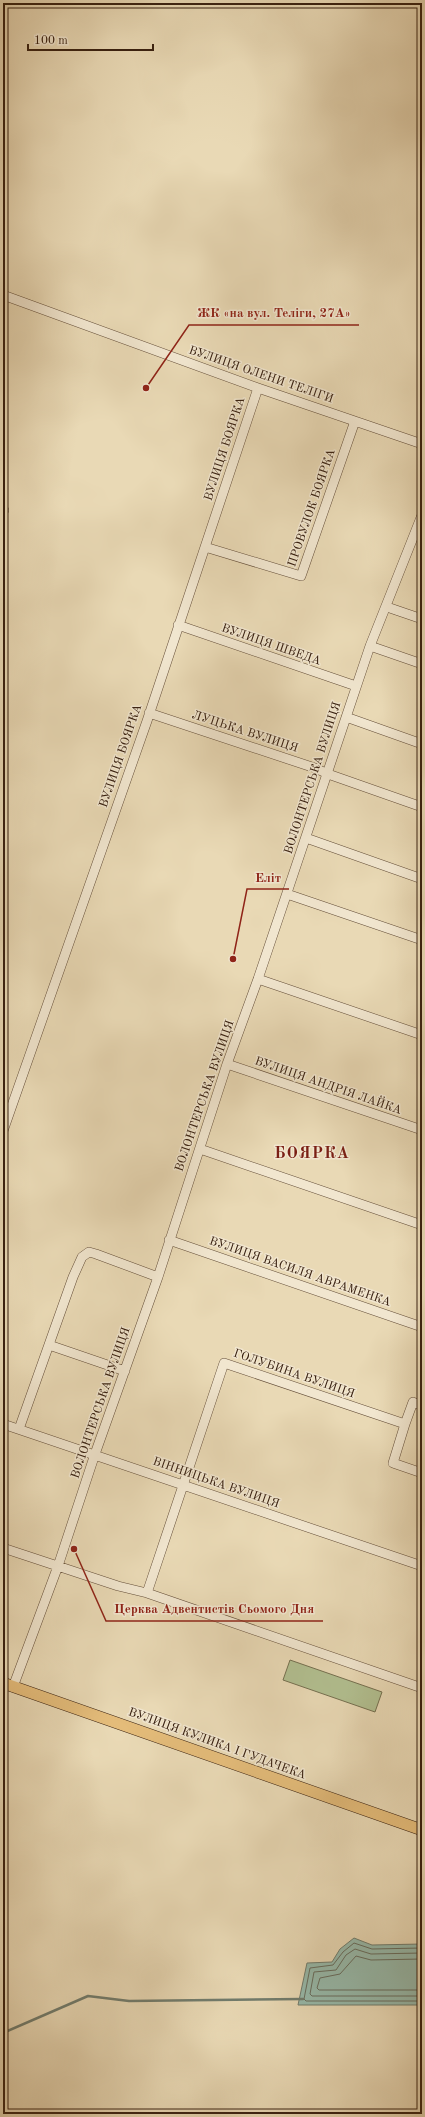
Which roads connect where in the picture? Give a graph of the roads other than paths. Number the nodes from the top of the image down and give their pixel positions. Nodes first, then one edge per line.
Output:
1 (3, 296) edge
2 (258, 388) junction
3 (355, 421) junction
4 (422, 444) edge
5 (422, 515) edge
6 (205, 547) junction
7 (387, 607) junction
8 (422, 619) edge
9 (178, 625) junction
10 (370, 646) junction
11 (422, 664) edge
12 (356, 686) junction
13 (150, 713) junction
14 (346, 717) junction
15 (422, 744) edge
16 (328, 774) junction
17 (422, 807) edge
18 (306, 838) junction
19 (422, 878) edge
20 (287, 894) junction
21 (422, 940) edge
22 (258, 979) junction
23 (422, 1035) edge
24 (227, 1064) junction
25 (422, 1130) edge
26 (3, 1131) edge
27 (200, 1149) junction
28 (422, 1225) edge
29 (169, 1240) junction
30 (158, 1277) junction
31 (422, 1327) edge
32 (48, 1345) junction
33 (125, 1371) junction
34 (422, 1406) edge
35 (3, 1424) edge
36 (405, 1424) junction
37 (19, 1429) junction
38 (94, 1454) junction
39 (422, 1473) edge
40 (184, 1485) junction
41 (3, 1548) edge
42 (58, 1566) junction
43 (422, 1566) edge
44 (147, 1593) junction
45 (8, 1685) edge
46 (422, 1688) edge
47 (422, 1830) edge

1 - 2 street, ВУЛИЦЯ ОЛЕНИ ТЕЛІГИ
2 - 3 street, ВУЛИЦЯ ОЛЕНИ ТЕЛІГИ
2 - 6 street, ВУЛИЦЯ БОЯРКА
3 - 4 street, ВУЛИЦЯ ОЛЕНИ ТЕЛІГИ
3 - 6 street, ПРОВУЛОК БОЯРКА
5 - 7 street, ВОЛОНТЕРСЬКА ВУЛИЦЯ
6 - 9 street, ВУЛИЦЯ БОЯРКА
7 - 8 street
7 - 10 street, ВОЛОНТЕРСЬКА ВУЛИЦЯ
9 - 12 street, ВУЛИЦЯ ШВЕДА
9 - 13 street, ВУЛИЦЯ БОЯРКА
10 - 11 street
10 - 12 street, ВОЛОНТЕРСЬКА ВУЛИЦЯ
12 - 14 street, ВОЛОНТЕРСЬКА ВУЛИЦЯ
13 - 16 street, ЛУЦЬКА ВУЛИЦЯ
13 - 26 street, ВУЛИЦЯ БОЯРКА
14 - 15 street
14 - 16 street, ВОЛОНТЕРСЬКА ВУЛИЦЯ
16 - 17 street, ЛУЦЬКА ВУЛИЦЯ
16 - 18 street, ВОЛОНТЕРСЬКА ВУЛИЦЯ
18 - 19 street
18 - 20 street, ВОЛОНТЕРСЬКА ВУЛИЦЯ
20 - 21 street
20 - 22 street, ВОЛОНТЕРСЬКА ВУЛИЦЯ
22 - 23 street
22 - 24 street, ВОЛОНТЕРСЬКА ВУЛИЦЯ
24 - 25 street, ВУЛИЦЯ АНДРІЯ ЛАЙКА
24 - 27 street, ВОЛОНТЕРСЬКА ВУЛИЦЯ
27 - 28 street
27 - 29 street, ВОЛОНТЕРСЬКА ВУЛИЦЯ
29 - 30 street, ВОЛОНТЕРСЬКА ВУЛИЦЯ
29 - 31 street, ВУЛИЦЯ ВАСИЛЯ АВРАМЕНКА
30 - 32 street
30 - 33 street, ВОЛОНТЕРСЬКА ВУЛИЦЯ
32 - 33 street
32 - 37 street
33 - 38 street, ВОЛОНТЕРСЬКА ВУЛИЦЯ
34 - 36 street
35 - 37 street, ВІННИЦЬКА ВУЛИЦЯ
36 - 39 street
36 - 40 street, ГОЛУБИНА ВУЛИЦЯ
37 - 38 street, ВІННИЦЬКА ВУЛИЦЯ
38 - 40 street, ВІННИЦЬКА ВУЛИЦЯ
38 - 42 street, ВОЛОНТЕРСЬКА ВУЛИЦЯ
40 - 43 street, ВІННИЦЬКА ВУЛИЦЯ
40 - 44 street, ГОЛУБИНА ВУЛИЦЯ
41 - 42 street
42 - 44 street
42 - 45 street, ВОЛОНТЕРСЬКА ВУЛИЦЯ
44 - 46 street
45 - 47 main road, ВУЛИЦЯ КУЛИКА І ГУДАЧЕКА

